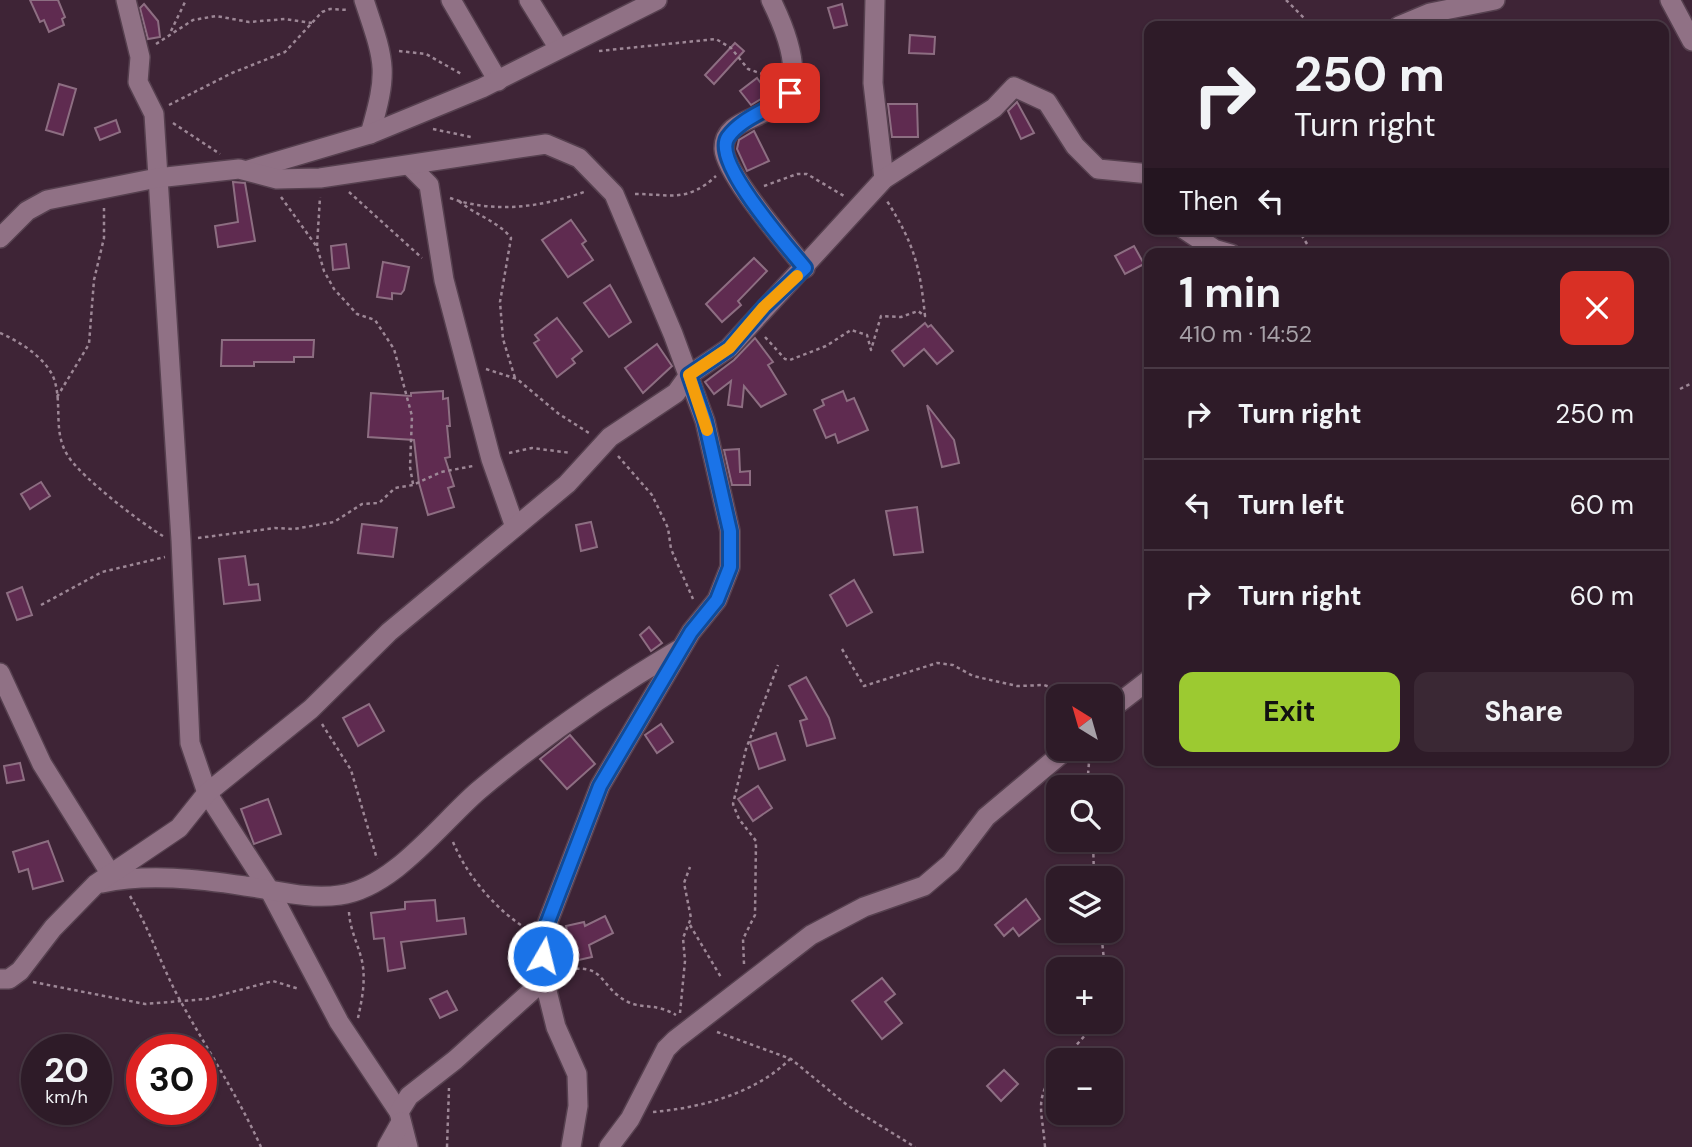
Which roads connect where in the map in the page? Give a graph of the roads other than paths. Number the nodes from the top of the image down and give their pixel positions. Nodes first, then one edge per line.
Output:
1 (126, 0) edge
2 (451, 0) edge
3 (529, 0) edge
4 (657, 0) edge
5 (771, 0) edge
6 (875, 0) edge
7 (1495, 0) edge
8 (1670, 0) edge
9 (366, 5) edge
10 (1411, 21) edge
11 (1692, 41) edge
12 (558, 47) junction
13 (490, 84) junction
14 (370, 134) junction
15 (410, 166) junction
16 (249, 171) junction
17 (1142, 174) edge
18 (157, 178) junction
19 (881, 182) junction
20 (1193, 235) edge
21 (0, 238) edge
22 (1212, 248) edge
23 (805, 268) junction
24 (689, 375) junction
25 (515, 527) junction
26 (681, 648) junction
27 (0, 673) edge
28 (1144, 684) edge
29 (1124, 699) edge
30 (1053, 761) edge
31 (207, 793) junction
32 (109, 879) junction
33 (270, 891) junction
34 (544, 977) junction
35 (4, 979) edge
36 (400, 1117) junction
37 (387, 1147) edge
38 (408, 1147) edge
39 (571, 1147) edge
40 (608, 1147) edge

1 - 18 street
2 - 13 street
3 - 12 street
4 - 12 street
5 - 23 street
6 - 19 street
7 - 10 street
8 - 11 street
9 - 14 street
12 - 13 street
13 - 14 street
14 - 16 street
15 - 16 street
15 - 24 street
15 - 25 street
16 - 18 street
17 - 19 street
18 - 21 street
18 - 31 street
19 - 23 street
20 - 22 street
23 - 24 street
24 - 25 street
24 - 26 street
25 - 31 street
26 - 33 street
26 - 34 street
27 - 32 street
28 - 29 street
30 - 40 street
31 - 32 street
31 - 33 street
32 - 33 street
32 - 35 street
33 - 36 street
34 - 36 street
34 - 39 street
36 - 37 street
36 - 38 street

